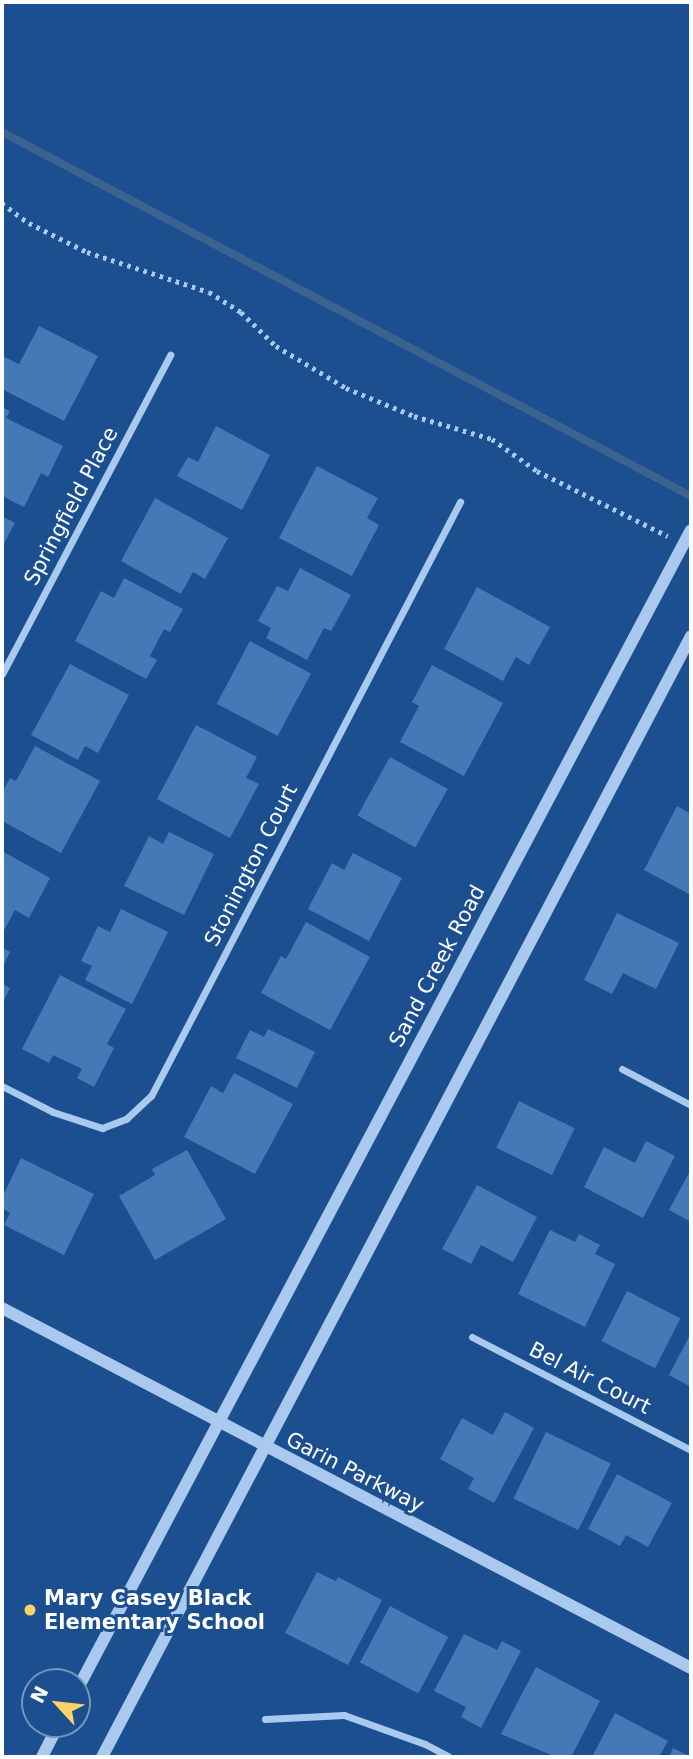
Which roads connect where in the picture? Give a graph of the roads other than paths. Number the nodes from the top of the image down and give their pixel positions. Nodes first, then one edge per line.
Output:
1 (170, 355) dead end
2 (460, 502) dead end
3 (690, 529) edge
4 (691, 636) edge
5 (2, 674) edge
6 (622, 1069) dead end
7 (2, 1086) edge
8 (691, 1105) edge
9 (2, 1308) edge
10 (472, 1337) dead end
11 (217, 1421) junction
12 (265, 1447) junction
13 (691, 1450) edge
14 (88, 1668) edge
15 (691, 1668) edge
16 (265, 1719) dead end
17 (52, 1738) edge
18 (42, 1757) edge
19 (102, 1757) edge
20 (449, 1757) edge

1 - 5 street, Springfield Place
2 - 7 street, Stonington Court
3 - 11 street, Sand Creek Road
4 - 12 street
6 - 8 street
9 - 11 street, Garin Parkway
10 - 13 street, Bel Air Court
11 - 12 street, Garin Parkway
11 - 14 street, Sand Creek Road
12 - 15 street, Garin Parkway
12 - 19 street
16 - 20 street
17 - 18 street

